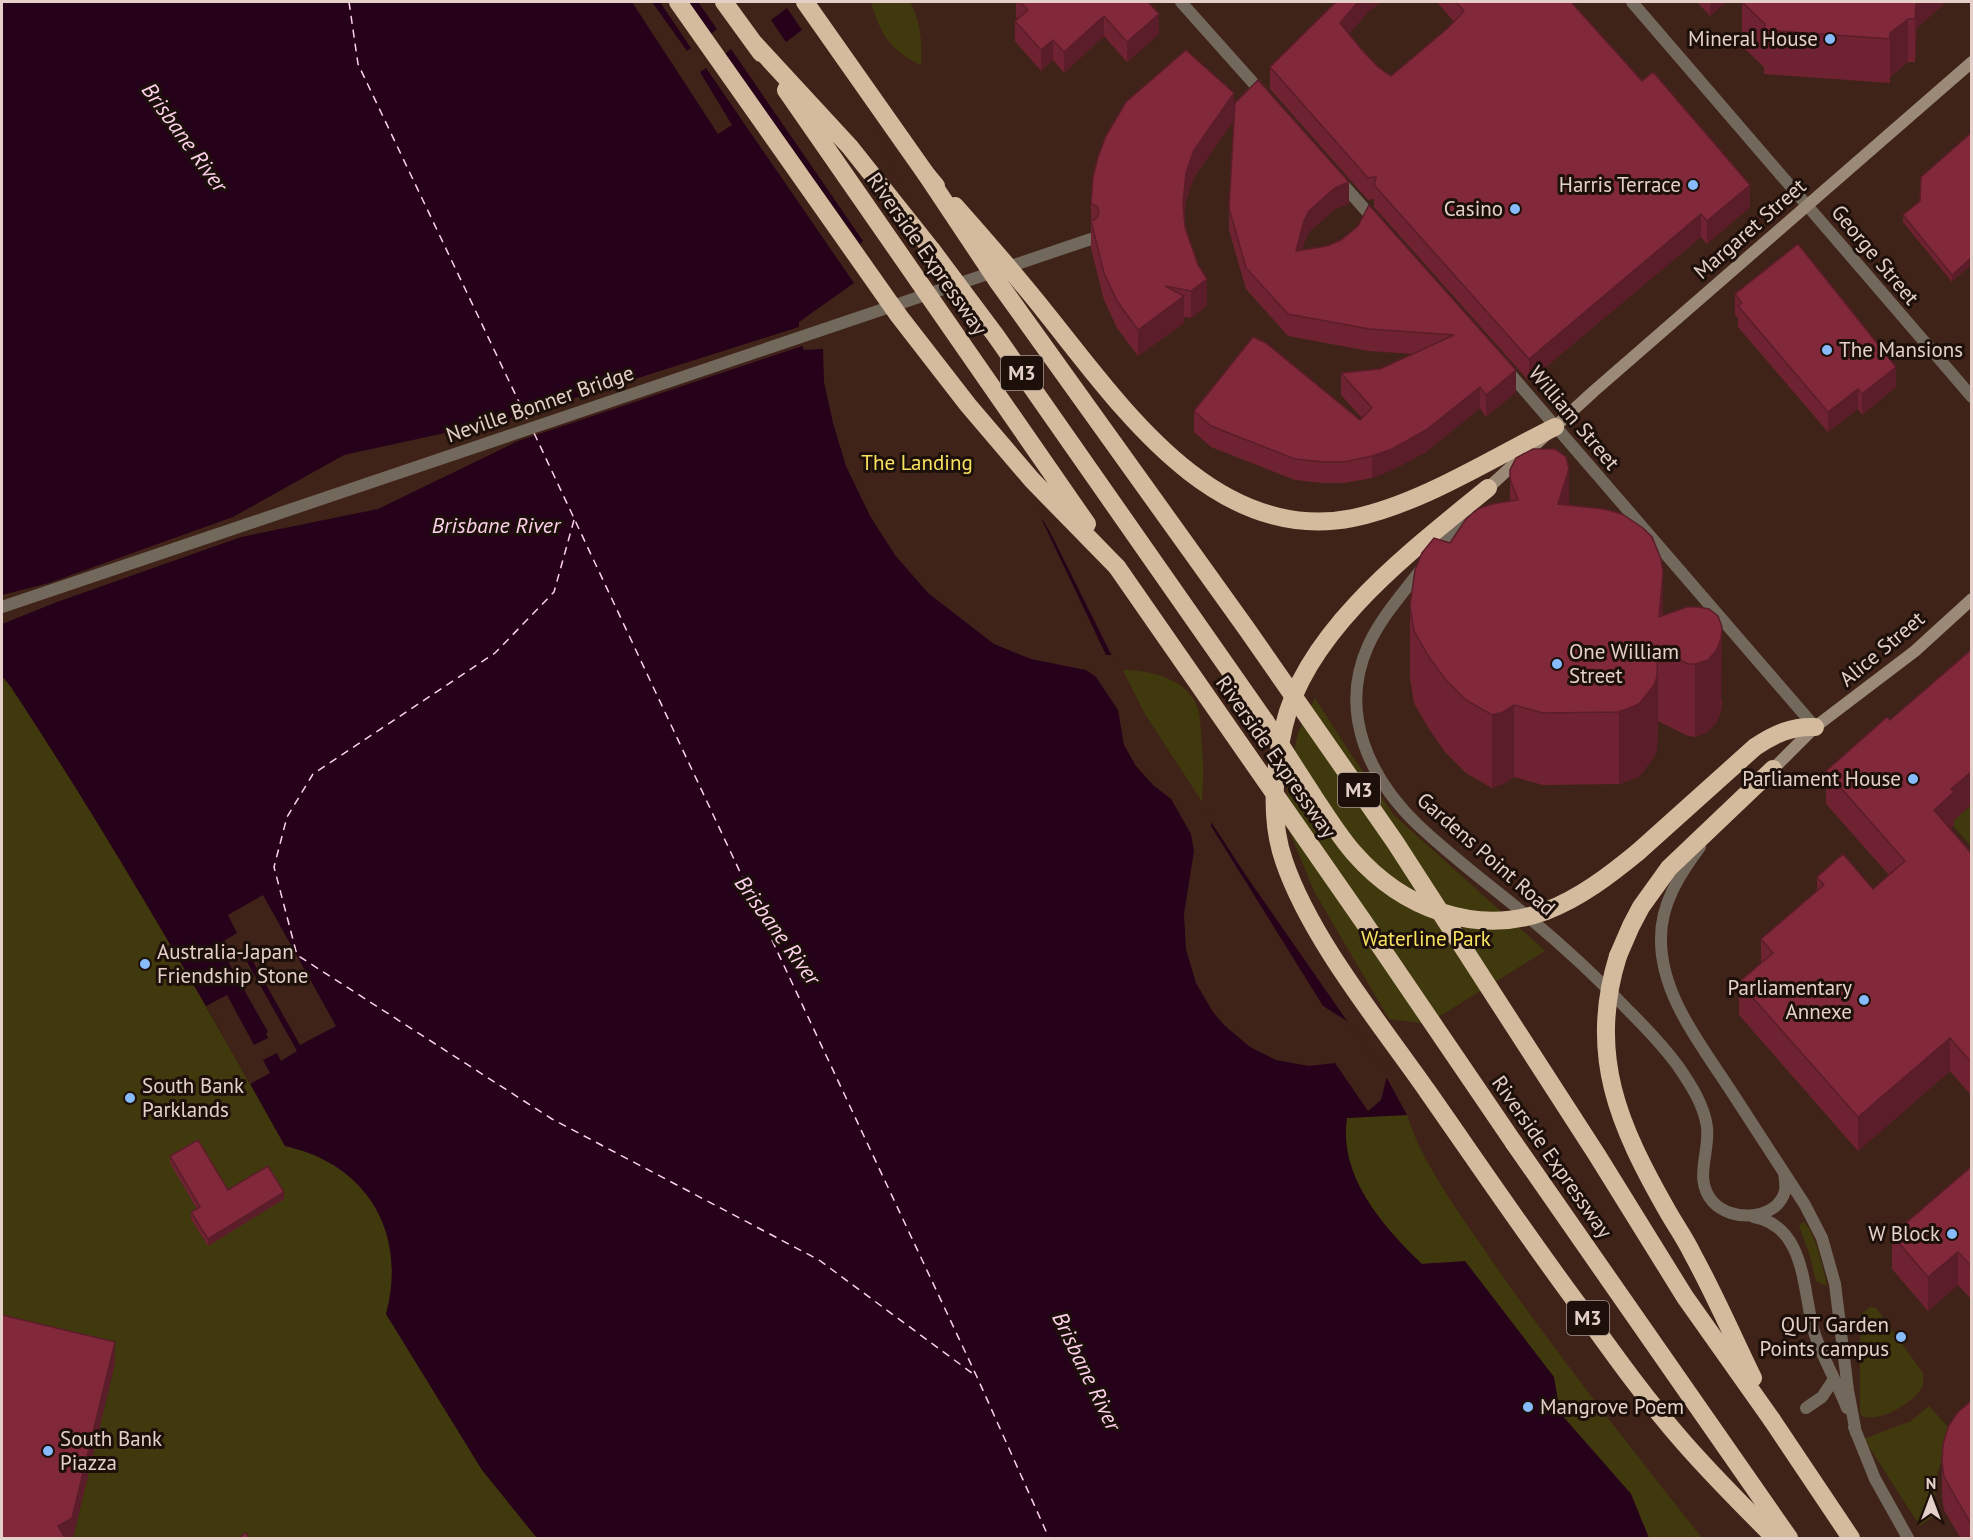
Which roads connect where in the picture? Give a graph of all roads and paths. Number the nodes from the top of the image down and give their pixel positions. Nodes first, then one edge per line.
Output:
1 (678, 2) edge
2 (724, 2) edge
3 (805, 2) edge
4 (1181, 2) edge
5 (1632, 2) edge
6 (754, 44) junction
7 (1971, 62) edge
8 (1269, 101) edge
9 (1330, 171) edge
10 (926, 174) junction
11 (1808, 205) junction
12 (1383, 230) edge
13 (1091, 238) edge
14 (1497, 358) edge
15 (1971, 397) edge
16 (1555, 427) junction
17 (1488, 488) junction
18 (1117, 567) junction
19 (1971, 598) edge
20 (2, 607) edge
21 (1815, 727) junction
22 (1773, 769) junction
23 (1784, 1173) junction
24 (1746, 1215) junction
25 (1834, 1379) junction
26 (1806, 1408) dead end
27 (1772, 1420) junction
28 (1856, 1433) junction
29 (1775, 1539) edge
30 (1789, 1539) edge
31 (1851, 1539) edge
32 (1908, 1539) edge

1 - 18 highway, M3
2 - 6 highway, Riverside Expressway / M3
3 - 10 highway, Riverside Expressway / M3
4 - 8 street
5 - 11 street, George Street
6 - 18 highway, Riverside Expressway / M3
6 - 21 highway, M3, bridge
7 - 11 main road, Margaret Street
9 - 12 street
10 - 16 highway, M3, bridge
10 - 27 highway, Riverside Expressway / M3, bridge
11 - 15 street, George Street
11 - 16 main road, Margaret Street
13 - 20 street, Neville Bonner Bridge
14 - 16 street, William Street
16 - 17 main road, M3
16 - 21 street, William Street
17 - 24 street, Gardens Point Road
17 - 29 highway, M3
18 - 30 highway, Riverside Expressway / M3, bridge
19 - 21 main road, Alice Street
21 - 22 main road, M3
22 - 23 street, Gardens Point Road
22 - 27 highway, M3, bridge
23 - 24 street
23 - 28 street, Gardens Point Road
24 - 25 street, Gardens Point Road
25 - 26 street
25 - 28 street, Gardens Point Road
27 - 31 highway, Riverside Expressway / M3
28 - 32 street, Gardens Point Road

